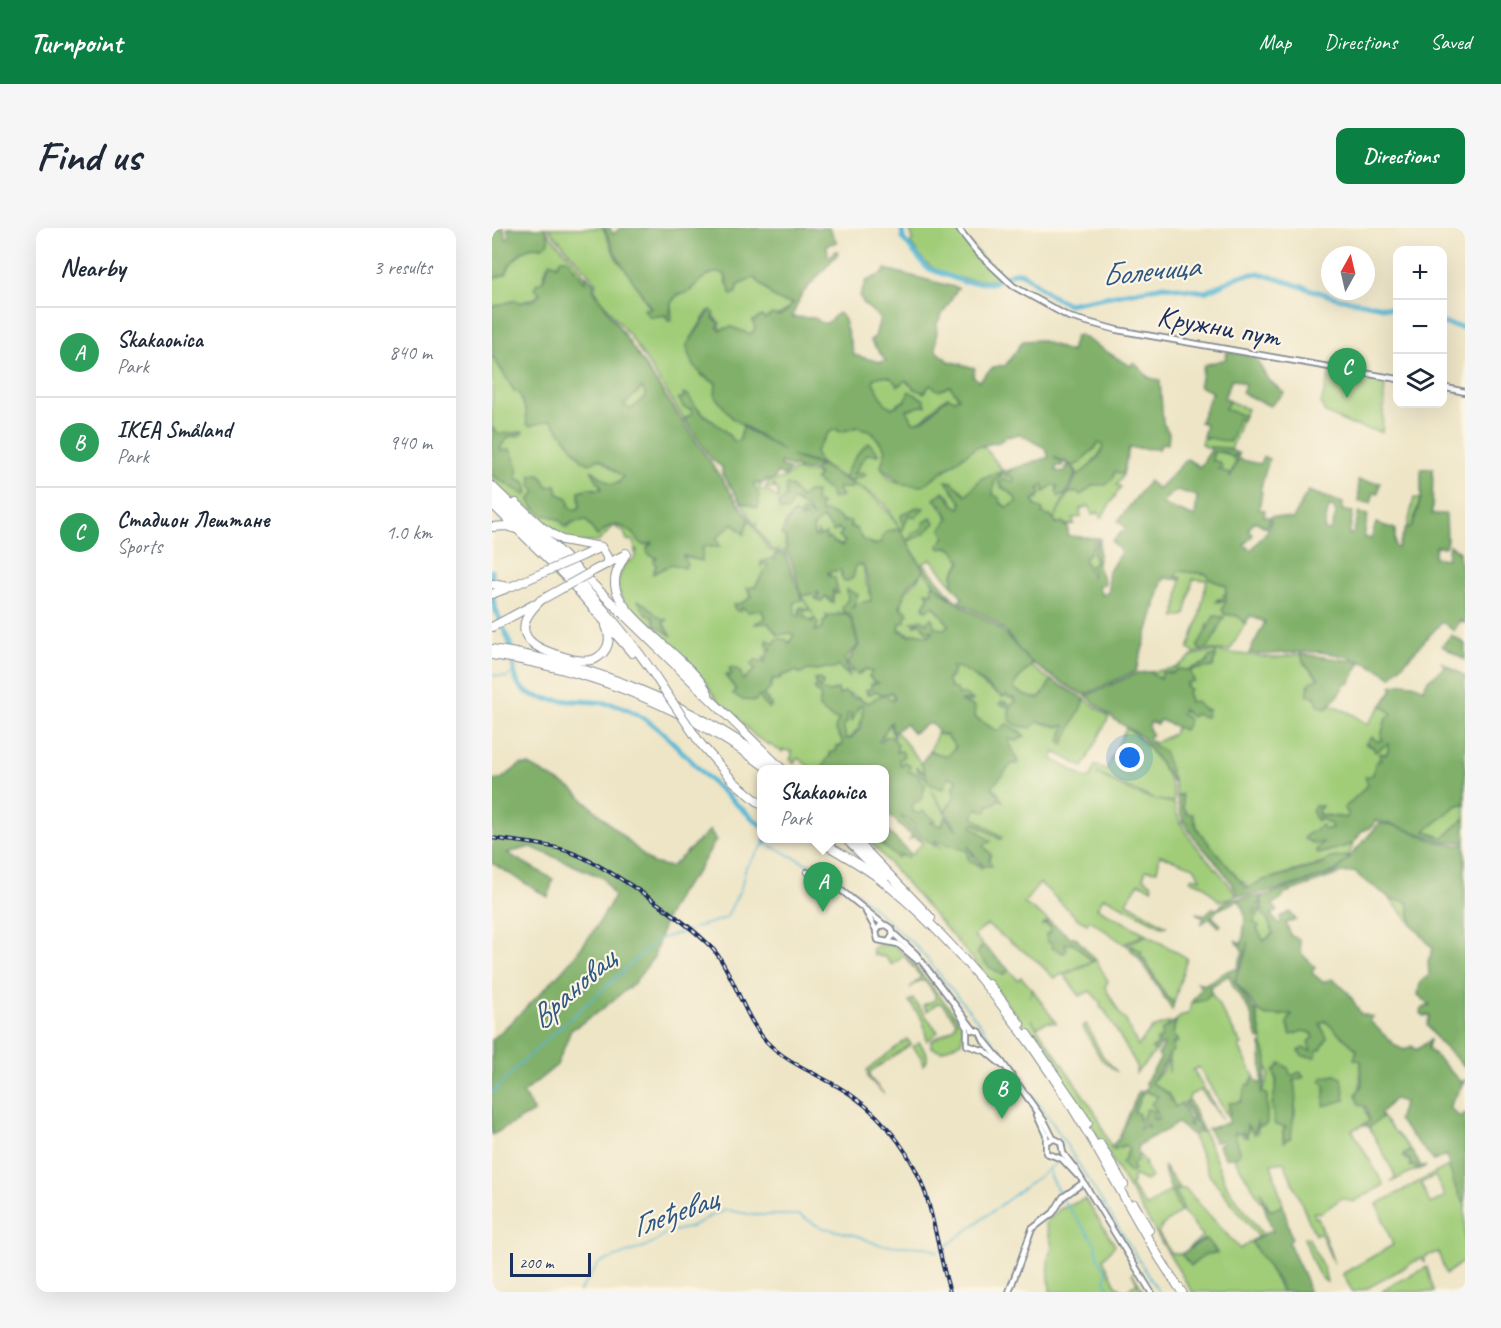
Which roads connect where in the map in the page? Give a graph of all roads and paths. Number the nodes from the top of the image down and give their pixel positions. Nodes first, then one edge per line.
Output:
1 (958, 228) edge
2 (1393, 378) edge
3 (1447, 388) edge
4 (1465, 392) edge
5 (492, 486) edge
6 (495, 494) edge
7 (492, 504) edge
8 (492, 527) edge
9 (522, 533) junction
10 (601, 547) junction
11 (607, 564) junction
12 (492, 584) edge
13 (510, 587) junction
14 (492, 594) edge
15 (541, 600) junction
16 (598, 612) junction
17 (492, 627) edge
18 (492, 650) edge
19 (506, 654) junction
20 (492, 655) edge
21 (526, 658) junction
22 (656, 678) junction
23 (712, 700) junction
24 (762, 765) edge
25 (774, 765) edge
26 (776, 765) edge
27 (757, 800) edge
28 (822, 843) edge
29 (850, 843) edge
30 (859, 843) edge
31 (807, 872) dead end
32 (865, 910) junction
33 (928, 921) junction
34 (884, 925) junction
35 (876, 930) junction
36 (893, 933) junction
37 (889, 941) junction
38 (921, 963) junction
39 (955, 1005) junction
40 (974, 1030) junction
41 (967, 1034) junction
42 (984, 1041) junction
43 (979, 1047) junction
44 (1005, 1068) junction
45 (1036, 1112) junction
46 (1053, 1138) junction
47 (1047, 1141) junction
48 (1062, 1149) junction
49 (1055, 1156) junction
50 (1113, 1172) junction
51 (1078, 1176) junction
52 (1118, 1180) junction
53 (1083, 1183) junction
54 (1009, 1292) edge
55 (1151, 1292) edge
56 (1182, 1292) edge
57 (1188, 1292) edge

1 - 2 street, Кружни пут
3 - 4 street
5 - 6 highway
6 - 10 highway
6 - 22 highway
6 - 23 highway
7 - 9 highway
8 - 9 highway
9 - 16 highway
10 - 11 highway
10 - 13 highway, bridge
11 - 15 highway, bridge
11 - 23 highway
12 - 13 highway
13 - 14 highway
15 - 16 highway
15 - 17 highway
16 - 22 highway
18 - 19 highway
19 - 20 highway
19 - 21 highway
21 - 24 highway
21 - 25 highway
22 - 27 highway, bridge
23 - 26 highway
28 - 33 highway
29 - 33 highway
30 - 50 highway
31 - 32 street
32 - 34 street
32 - 35 street
33 - 50 highway
34 - 35 street
34 - 36 street
35 - 37 street
36 - 37 street
36 - 38 street
37 - 38 street
38 - 39 street
39 - 40 street
39 - 41 street
40 - 41 street
40 - 42 street
41 - 43 street
42 - 43 street
42 - 44 street
43 - 44 street
44 - 45 street
45 - 46 street
45 - 47 street
46 - 47 street
46 - 48 street
47 - 49 street
48 - 49 street
48 - 51 street
49 - 51 street
50 - 52 highway
51 - 53 street
52 - 56 highway
52 - 57 highway
53 - 54 street
53 - 55 street

